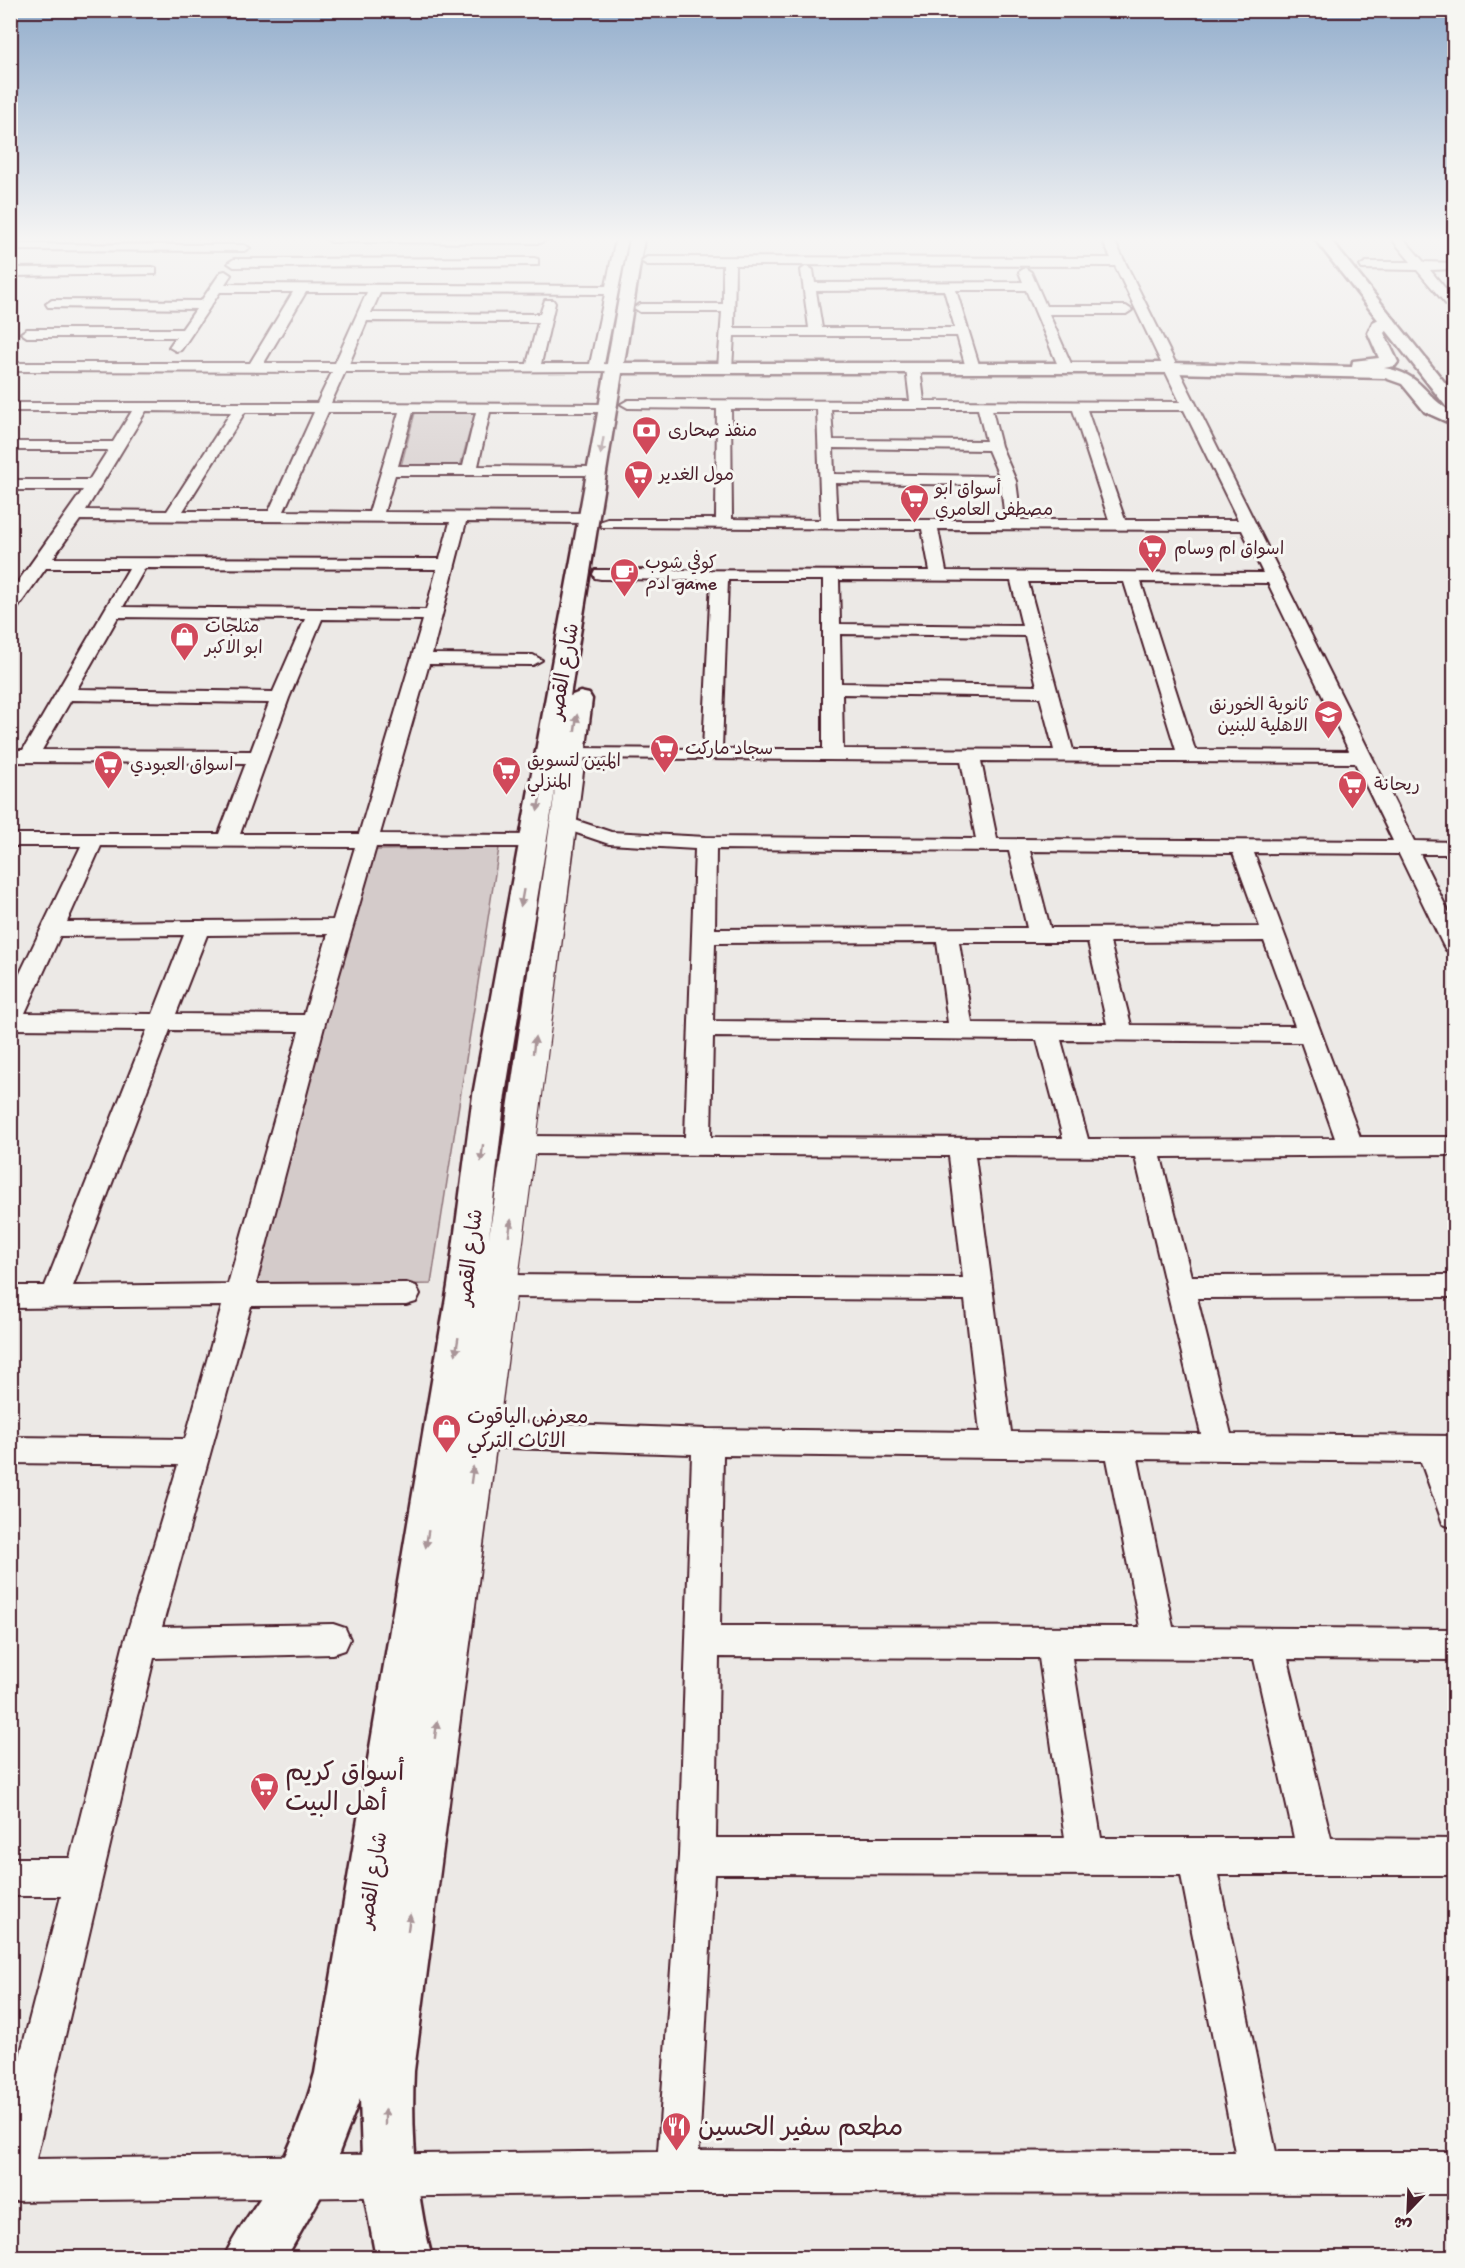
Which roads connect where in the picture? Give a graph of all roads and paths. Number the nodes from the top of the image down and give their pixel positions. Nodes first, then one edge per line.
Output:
1 (178, 344) edge
2 (269, 344) edge
3 (352, 344) edge
4 (539, 344) edge
5 (621, 344) edge
6 (625, 344) edge
7 (628, 344) edge
8 (727, 344) edge
9 (966, 344) edge
10 (1056, 344) edge
11 (1160, 344) edge
12 (1382, 344) edge
13 (1406, 344) edge
14 (623, 358) junction
15 (10, 367) edge
16 (117, 367) junction
17 (164, 367) junction
18 (255, 367) junction
19 (342, 367) junction
20 (533, 367) junction
21 (725, 368) junction
22 (913, 368) junction
23 (973, 368) junction
24 (1066, 368) junction
25 (1172, 368) junction
26 (724, 404) junction
27 (824, 405) junction
28 (917, 405) junction
29 (984, 405) junction
30 (1455, 405) edge
31 (93, 406) junction
32 (618, 406) junction
33 (1079, 406) junction
34 (1191, 406) junction
35 (10, 407) edge
36 (142, 407) junction
37 (240, 407) junction
38 (324, 407) junction
39 (407, 408) junction
40 (484, 408) junction
41 (1455, 420) edge
42 (826, 444) junction
43 (10, 446) edge
44 (118, 446) junction
45 (994, 446) junction
46 (388, 470) junction
47 (469, 471) junction
48 (597, 472) junction
49 (827, 478) junction
50 (1008, 481) junction
51 (10, 485) edge
52 (93, 485) junction
53 (75, 515) junction
54 (172, 516) junction
55 (274, 517) junction
56 (375, 518) junction
57 (459, 518) junction
58 (599, 521) junction
59 (724, 524) junction
60 (829, 524) junction
61 (929, 524) junction
62 (1014, 525) junction
63 (1119, 525) junction
64 (1250, 525) junction
65 (140, 564) junction
66 (446, 564) junction
67 (34, 570) junction
68 (601, 574) junction
69 (720, 575) junction
70 (831, 575) junction
71 (939, 576) junction
72 (1018, 577) junction
73 (1131, 577) junction
74 (10, 578) edge
75 (1276, 578) junction
76 (585, 603) junction
77 (10, 606) edge
78 (113, 612) junction
79 (315, 615) junction
80 (432, 615) junction
81 (831, 629) junction
82 (1032, 630) junction
83 (579, 633) junction
84 (421, 658) junction
85 (533, 660) dead end
86 (832, 688) junction
87 (1048, 692) junction
88 (66, 694) junction
89 (280, 698) junction
90 (572, 754) junction
91 (712, 754) junction
92 (833, 755) junction
93 (970, 755) junction
94 (20, 756) edge
95 (1065, 756) junction
96 (1187, 756) junction
97 (258, 757) junction
98 (1362, 757) junction
99 (548, 831) junction
100 (10, 840) edge
101 (94, 840) junction
102 (227, 841) junction
103 (367, 842) junction
104 (706, 843) junction
105 (988, 845) junction
106 (1018, 845) junction
107 (1241, 846) junction
108 (1406, 848) junction
109 (1455, 848) edge
110 (341, 927) junction
111 (198, 928) junction
112 (51, 929) junction
113 (1040, 934) junction
114 (1097, 934) junction
115 (1273, 934) junction
116 (947, 935) junction
117 (703, 936) junction
118 (1455, 945) edge
119 (10, 1021) edge
120 (162, 1022) junction
121 (313, 1023) junction
122 (701, 1029) junction
123 (961, 1031) junction
124 (1047, 1032) junction
125 (1121, 1032) junction
126 (1310, 1034) junction
127 (509, 1094) junction
128 (521, 1145) junction
129 (698, 1146) junction
130 (1455, 1146) edge
131 (1351, 1147) junction
132 (961, 1148) junction
133 (1078, 1148) junction
134 (1146, 1148) junction
135 (501, 1286) junction
136 (1455, 1286) edge
137 (1182, 1287) junction
138 (978, 1289) junction
139 (406, 1294) dead end
140 (239, 1295) junction
141 (10, 1297) edge
142 (55, 1297) junction
143 (477, 1434) junction
144 (708, 1442) junction
145 (997, 1445) junction
146 (1120, 1446) junction
147 (1219, 1447) junction
148 (1443, 1449) edge
149 (10, 1450) edge
150 (197, 1452) junction
151 (1455, 1514) edge
152 (333, 1639) dead end
153 (703, 1641) junction
154 (1053, 1642) junction
155 (141, 1643) junction
156 (1160, 1643) junction
157 (1267, 1643) junction
158 (1455, 1644) edge
159 (697, 1856) junction
160 (1086, 1857) junction
161 (1196, 1857) junction
162 (1317, 1857) junction
163 (1455, 1857) edge
164 (10, 1876) edge
165 (84, 1877) junction
166 (677, 2172) junction
167 (1260, 2173) junction
168 (1455, 2173) edge
169 (387, 2174) junction
170 (304, 2179) junction
171 (10, 2180) edge
172 (252, 2258) edge
173 (404, 2258) edge

1 - 17 street
2 - 18 street
3 - 19 street
4 - 20 street
5 - 14 street
6 - 14 main road, شارع القصر
7 - 14 main road, شارع القصر
8 - 21 street
9 - 23 street
10 - 24 street
11 - 25 street
12 - 25 main road
13 - 30 main road
14 - 20 street
14 - 21 main road
14 - 32 main road, شارع القصر
15 - 16 street
16 - 17 street
16 - 31 street
17 - 18 street
18 - 19 street
19 - 20 street
19 - 38 street
21 - 22 main road
22 - 23 main road
22 - 28 street
23 - 24 main road
24 - 25 main road
25 - 34 street
25 - 41 main road
26 - 27 street
26 - 32 street
26 - 59 street
27 - 28 street
27 - 42 street
28 - 29 street
29 - 33 street
29 - 45 street
31 - 35 street
31 - 36 street
32 - 40 street
32 -> 48 main road, شارع القصر
32 - 58 main road
33 - 34 street
33 - 63 street
34 - 64 street
36 - 37 street
36 - 44 street
37 - 38 street
37 - 54 street
38 - 39 street
38 - 55 street
39 - 40 street
39 - 46 street
40 - 47 street
42 - 45 street
42 - 49 street
43 - 44 street
44 - 52 street
45 - 50 street
46 - 47 street
46 - 56 street
47 - 48 street
48 - 58 main road, شارع القصر
49 - 50 street
49 - 60 street
50 - 62 street
51 - 52 street
52 - 53 street
53 - 54 street
53 - 67 street
54 - 55 street
55 - 56 street
56 - 57 street
57 - 58 street
57 - 66 street
58 - 59 street
58 - 68 main road
58 - 76 main road, شارع القصر
59 - 60 street
60 - 61 street
61 - 62 street
61 - 71 street
62 - 63 street
63 - 64 street
64 - 75 street
65 - 66 street
65 - 67 street
65 - 78 street
66 - 80 street
67 - 74 street
67 - 77 street
68 - 69 street
68 - 76 main road
69 - 70 street
69 - 91 street
70 - 71 street
70 - 81 street
71 - 72 street
72 - 73 street
72 - 82 street
73 - 75 street
73 - 96 street
75 - 98 street
76 - 83 main road, شارع القصر
78 - 79 street
78 - 88 street
79 - 80 street
79 - 89 street
80 - 84 street
81 - 82 street
81 - 86 street
82 - 87 street
90 -> 83 main road
83 -> 99 main road, شارع القصر
84 - 85 street
84 - 103 street
86 - 87 street
86 - 92 street
87 - 95 street
88 - 89 street
88 - 94 street
89 - 97 street
90 - 91 street
90 - 99 main road
91 - 92 street
92 - 93 street
93 - 95 street
93 - 105 street
94 - 97 street
95 - 96 street
96 - 98 street
97 - 102 street
98 - 108 street
99 - 103 street
99 - 104 street
99 - 127 main road, شارع القصر
100 - 101 street
101 - 102 street
101 - 112 street
102 - 103 street
103 - 110 street
104 - 105 street
104 - 117 street
105 - 106 street
106 - 107 street
106 - 113 street
107 - 108 street
107 - 115 street
108 - 109 street
108 - 118 street
110 - 111 street
110 - 121 street
111 - 112 street
111 - 120 street
112 - 119 street
113 - 114 street
113 - 116 street
114 - 115 street
114 - 125 street
115 - 126 street
116 - 117 street
116 - 123 street
117 - 122 street
119 - 120 street
120 - 121 street
120 - 142 street
121 - 140 street
122 - 123 street
122 - 129 street
123 - 124 street
124 - 125 street
124 - 133 street
125 - 126 street
126 - 131 street
127 - 128 main road
127 -> 170 main road, شارع القصر
128 - 129 street
135 -> 128 main road
129 - 132 street
130 - 131 street
131 - 134 street
132 - 133 street
132 - 138 street
133 - 134 street
134 - 137 street
135 - 138 street
135 - 143 main road
136 - 137 street
137 - 147 street
138 - 145 street
139 - 140 street
140 - 142 street
140 - 150 street
141 - 142 street
143 - 144 street
169 -> 143 main road
144 - 145 street
144 - 153 street
145 - 146 street
146 - 147 street
146 - 156 street
147 - 148 street
148 - 151 street
149 - 150 street
150 - 155 street
152 - 155 street
153 - 154 street
153 - 159 street
154 - 156 street
154 - 160 street
155 - 165 street
156 - 157 street
157 - 158 street
157 - 162 street
159 - 160 street
159 - 166 street
160 - 161 street
161 - 162 street
161 - 167 street
162 - 163 street
164 - 165 street
165 - 171 street
166 - 167 street
166 - 169 street
167 - 168 street
169 - 170 street
169 - 173 main road
170 - 171 street
170 - 172 main road, شارع القصر

